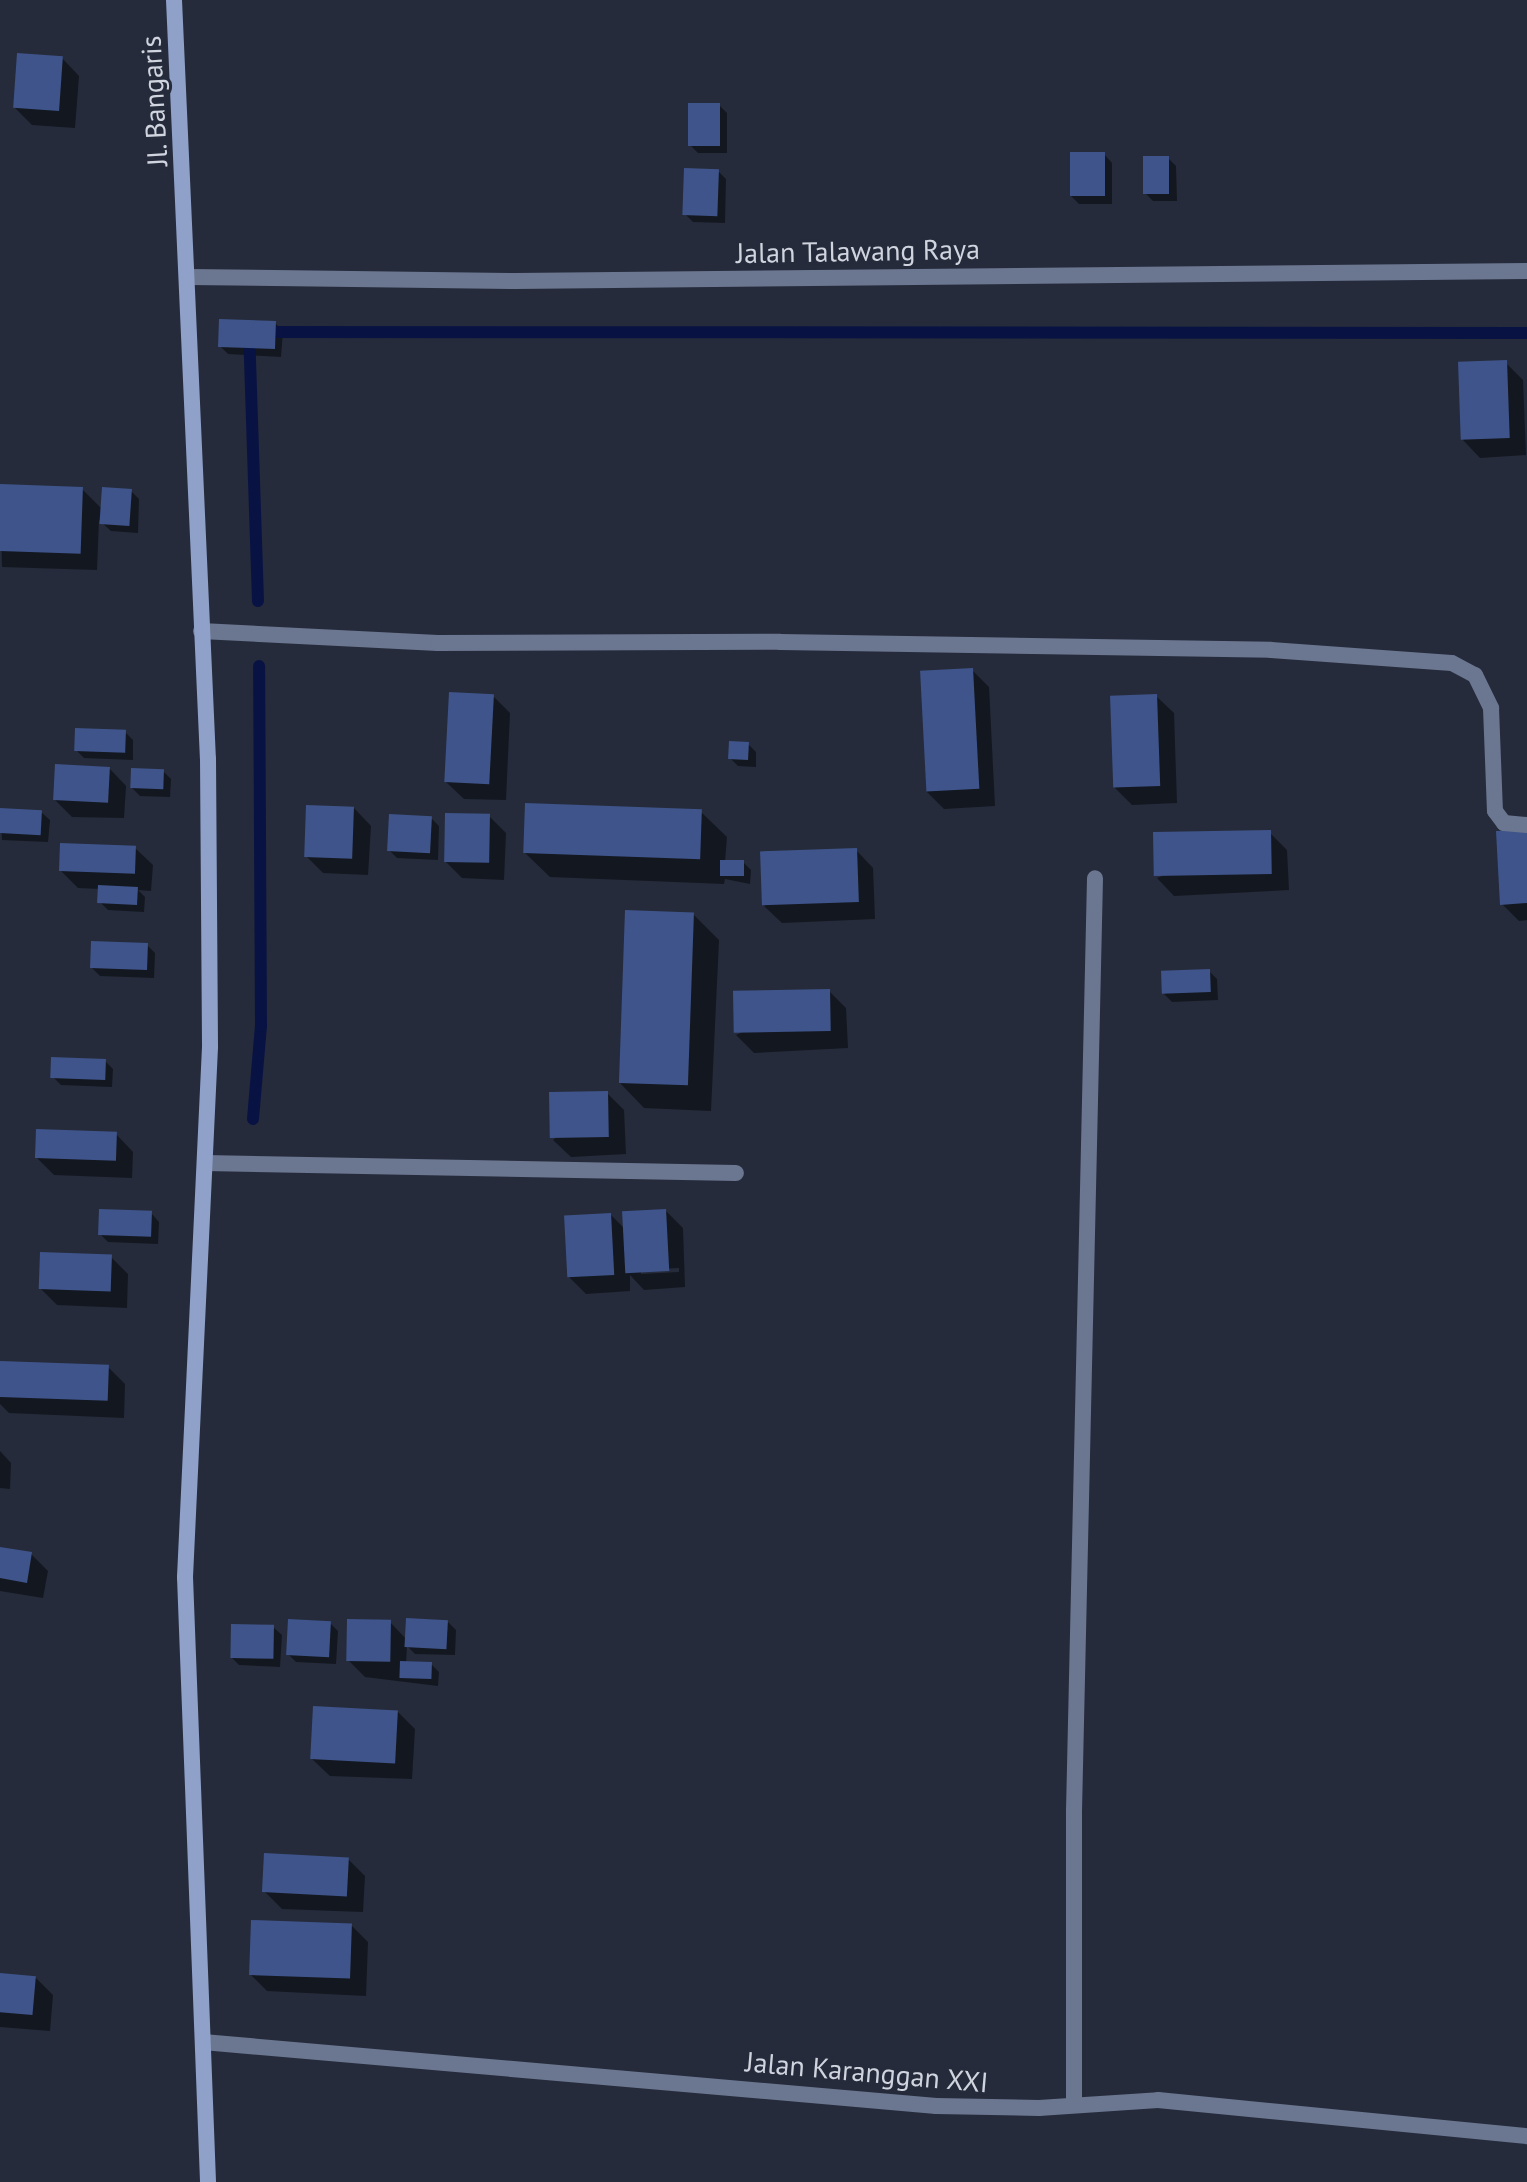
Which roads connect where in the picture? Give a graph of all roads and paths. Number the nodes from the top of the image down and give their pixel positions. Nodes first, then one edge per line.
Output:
1 (174, 0) edge
2 (1527, 271) edge
3 (189, 277) junction
4 (201, 631) junction
5 (1527, 825) edge
6 (1095, 878) dead end
7 (205, 1163) junction
8 (736, 1173) dead end
9 (203, 2042) junction
10 (1074, 2105) junction
11 (1527, 2136) edge
12 (208, 2182) edge

1 - 3 street, Jl. Bangaris
2 - 3 street, Jalan Talawang Raya
3 - 4 street, Jl. Bangaris
4 - 5 street
4 - 7 street, Jl. Bangaris
6 - 10 street
7 - 8 street
7 - 9 street, Jl. Bangaris
9 - 10 street, Jalan Karanggan XXI
9 - 12 street, Jl. Bangaris
10 - 11 street, Jalan Karanggan XXI

